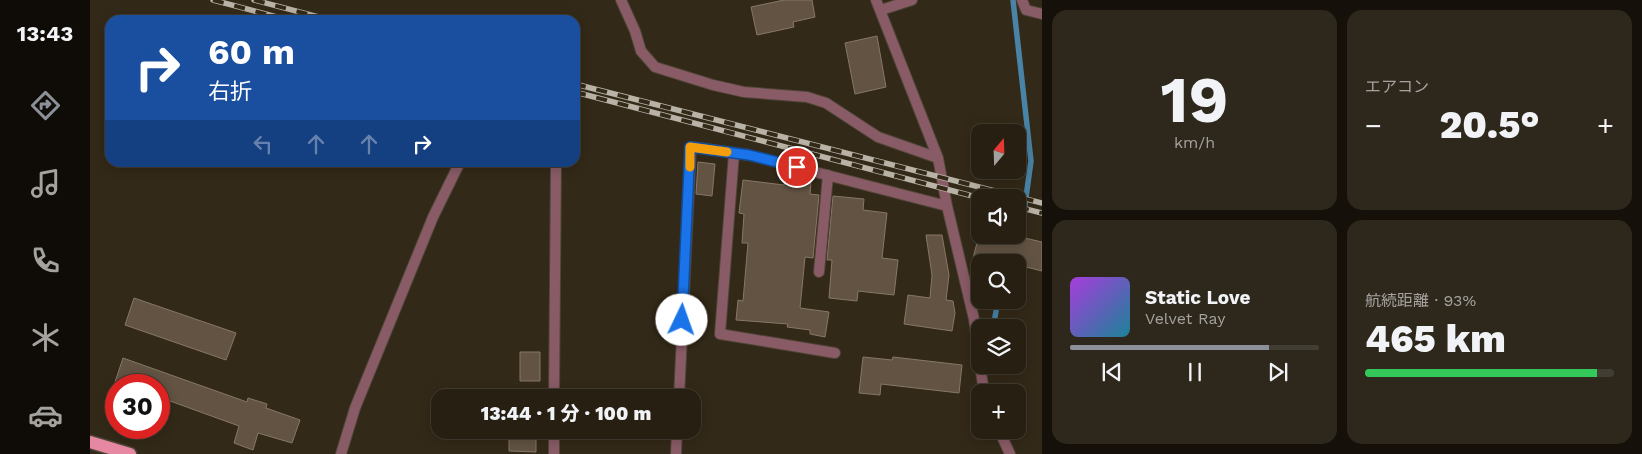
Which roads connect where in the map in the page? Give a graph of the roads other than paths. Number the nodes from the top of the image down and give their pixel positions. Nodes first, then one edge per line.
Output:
1 (621, 0) edge
2 (876, 0) edge
3 (912, 0) edge
4 (1022, 0) edge
5 (881, 10) junction
6 (1042, 14) edge
7 (734, 153) junction
8 (938, 158) junction
9 (458, 167) edge
10 (556, 167) edge
11 (828, 175) junction
12 (947, 206) junction
13 (819, 272) dead end
14 (974, 319) edge
15 (835, 353) dead end
16 (554, 389) edge
17 (679, 389) edge
18 (554, 439) edge
19 (677, 439) edge
20 (1003, 439) edge
21 (90, 442) edge
22 (130, 454) edge
23 (341, 454) edge
24 (554, 454) edge
25 (676, 454) edge
26 (1010, 454) edge

1 - 8 street
2 - 5 street
3 - 5 street
4 - 6 street
5 - 8 street
7 - 11 street
7 - 15 street
7 - 17 street
8 - 12 street
9 - 23 street
10 - 16 street
11 - 12 street
11 - 13 street
12 - 14 street
18 - 24 street
19 - 25 street
20 - 26 street
21 - 22 main road

